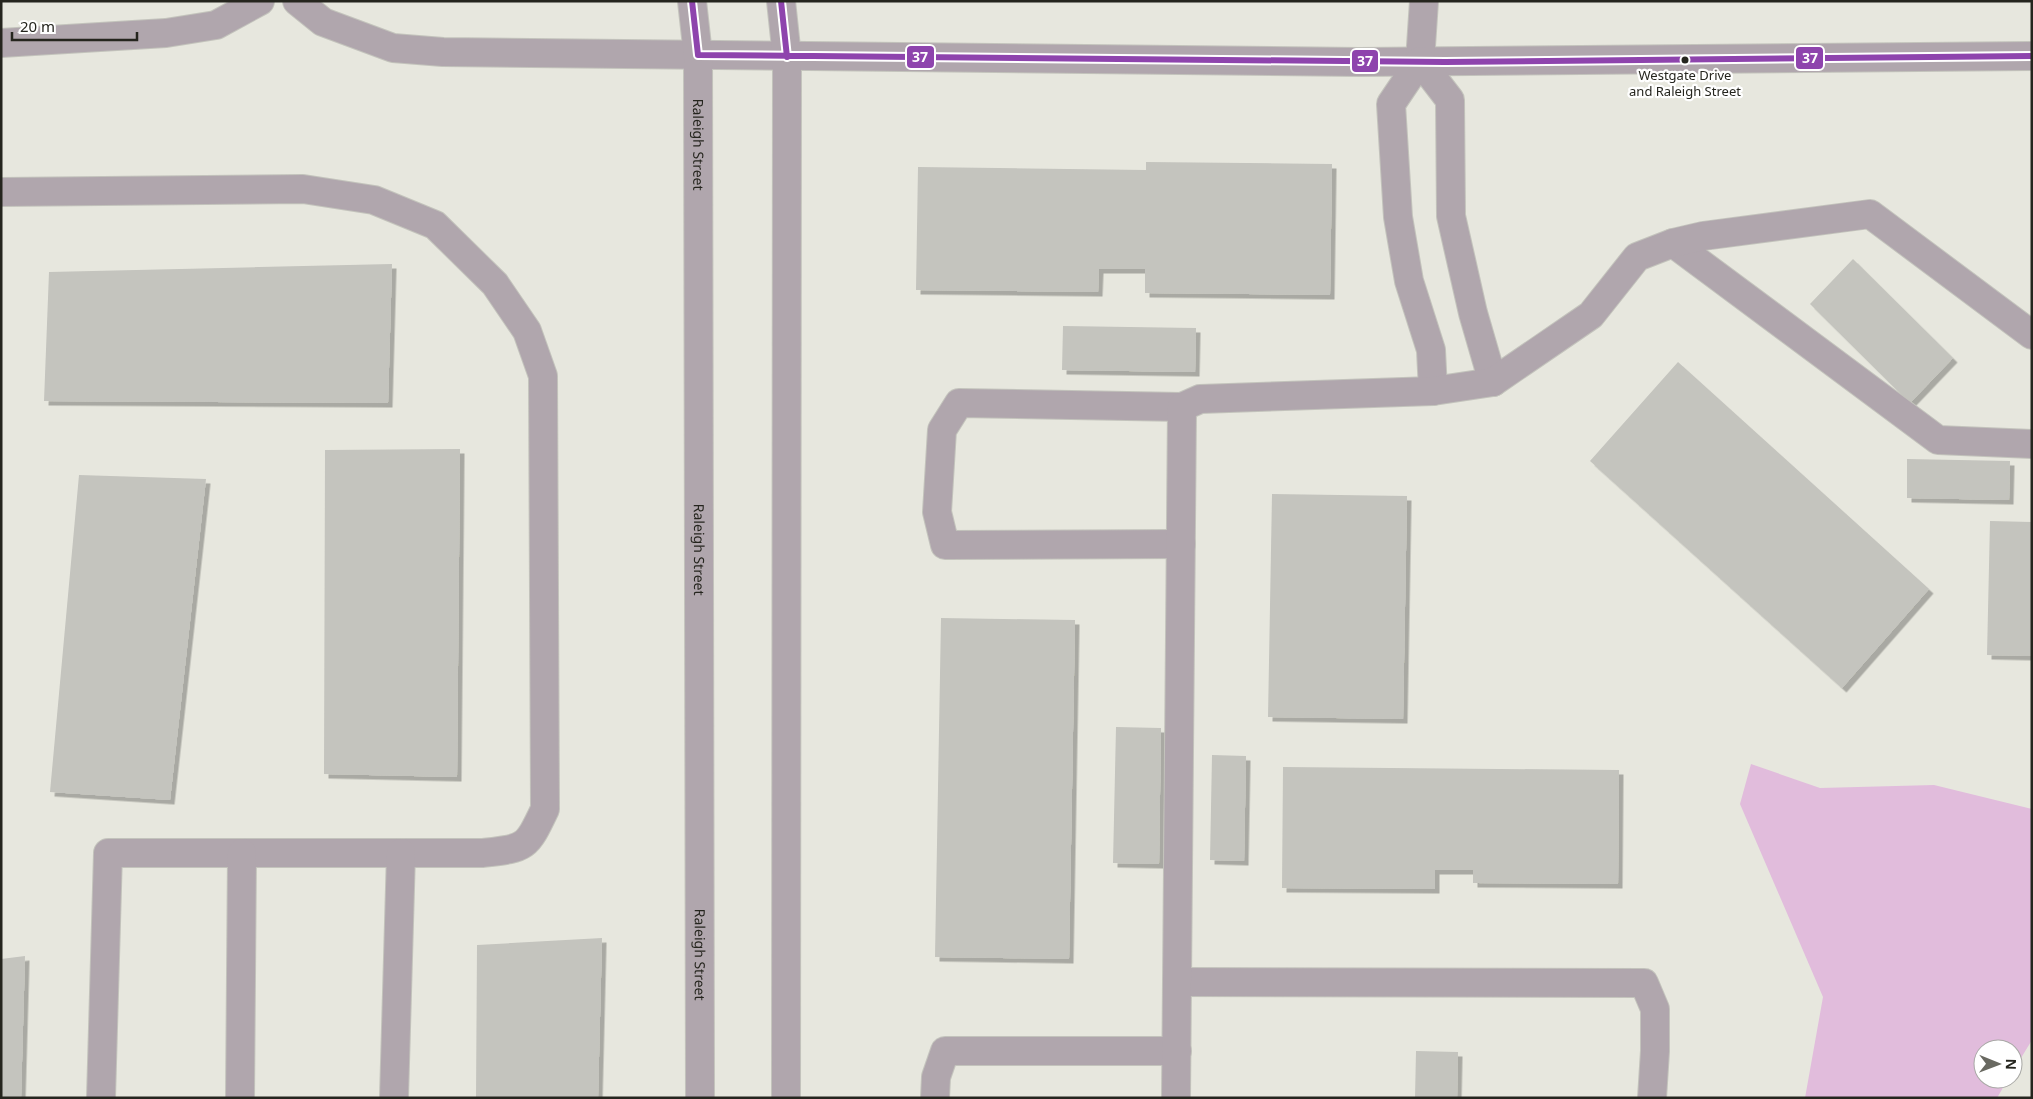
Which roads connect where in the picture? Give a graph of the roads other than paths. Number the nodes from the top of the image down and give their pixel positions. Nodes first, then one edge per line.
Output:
1 (260, 1) edge
2 (297, 1) edge
3 (692, 1) edge
4 (781, 1) edge
5 (1424, 1) edge
6 (1, 43) edge
7 (698, 55) junction
8 (2032, 56) edge
9 (787, 57) junction
10 (1420, 61) junction
11 (1, 192) edge
12 (1673, 243) junction
13 (2032, 335) edge
14 (1493, 382) junction
15 (1433, 391) junction
16 (1182, 407) junction
17 (2032, 444) edge
18 (1181, 544) junction
19 (242, 853) junction
20 (401, 853) junction
21 (1177, 982) junction
22 (1177, 1051) junction
23 (101, 1098) edge
24 (240, 1098) edge
25 (394, 1098) edge
26 (700, 1098) edge
27 (786, 1098) edge
28 (935, 1098) edge
29 (1176, 1098) edge
30 (1652, 1098) edge

1 - 6 street
2 - 7 street
3 - 7 street, Raleigh Street
4 - 9 street
5 - 10 street
7 - 9 street
7 - 26 street, Raleigh Street
8 - 10 street
9 - 10 street
9 - 27 street
10 - 14 street
10 - 15 street
11 - 20 street
12 - 13 street
12 - 14 street
12 - 17 street
14 - 15 street
15 - 16 street
16 - 18 street
16 - 18 street
18 - 21 street
19 - 20 street
19 - 23 street
19 - 24 street
20 - 25 street
21 - 22 street
21 - 30 street
22 - 28 street
22 - 29 street

